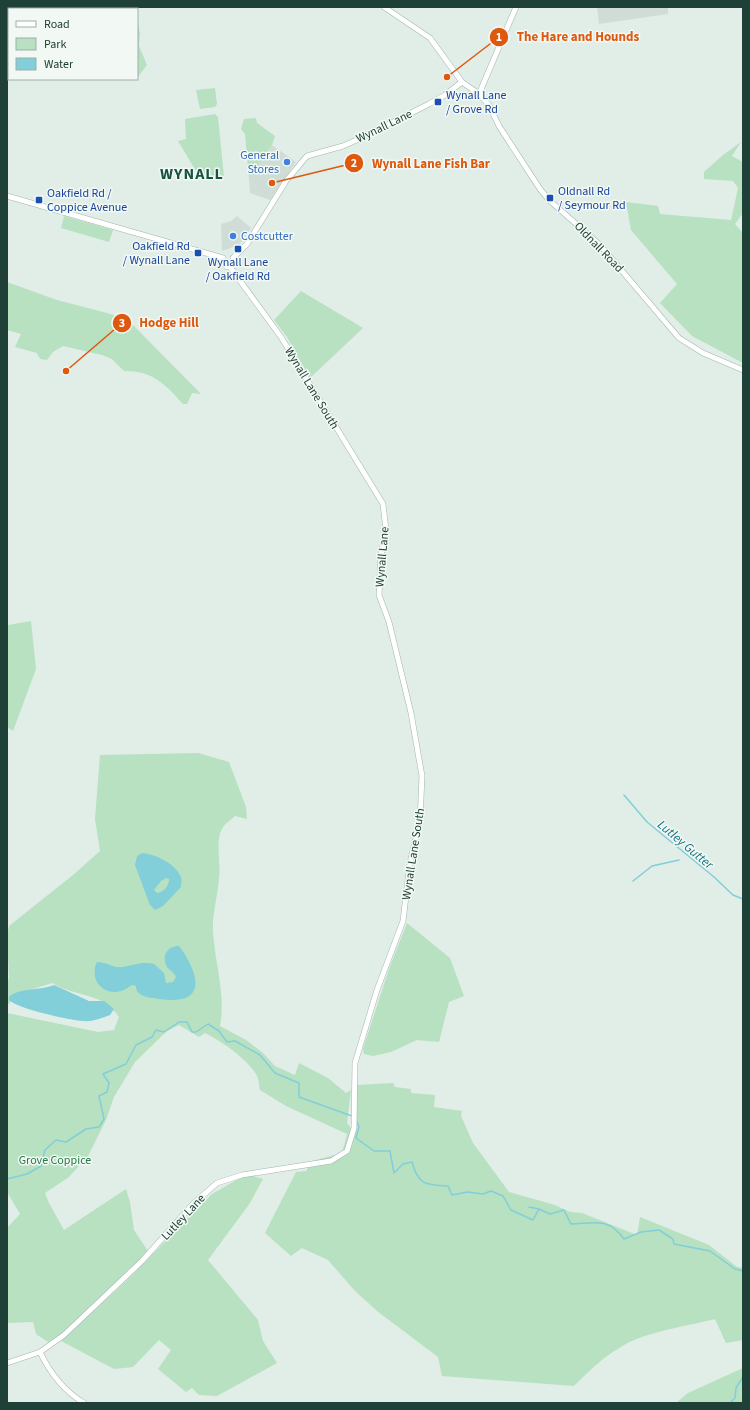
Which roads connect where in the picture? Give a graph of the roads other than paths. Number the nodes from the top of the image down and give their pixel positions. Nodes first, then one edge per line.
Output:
1 (384, 7) edge
2 (516, 7) edge
3 (462, 82) junction
4 (479, 94) junction
5 (7, 196) edge
6 (223, 258) junction
7 (233, 258) junction
8 (230, 267) junction
9 (743, 370) edge
10 (384, 514) joint
11 (389, 622) joint
12 (357, 1057) joint
13 (40, 1352) junction
14 (7, 1363) edge
15 (84, 1403) edge

1 - 3 street, Oldnall Road
2 - 4 street
3 - 4 street, Oldnall Road
3 - 7 street, Wynall Lane
4 - 9 street, Oldnall Road
5 - 6 street
6 - 7 street
6 - 8 street
7 - 8 street
8 - 10 street, Wynall Lane South
10 - 11 street, Wynall Lane
11 - 12 street, Wynall Lane South
12 - 13 street, Lutley Lane
13 - 14 street, Lutley Lane
13 - 15 street

